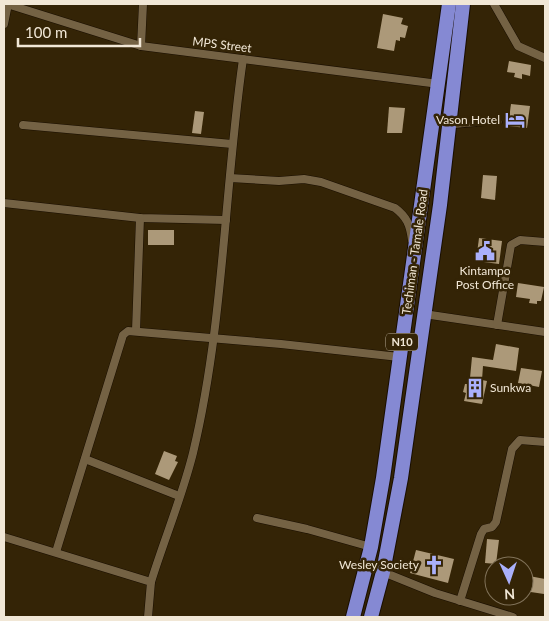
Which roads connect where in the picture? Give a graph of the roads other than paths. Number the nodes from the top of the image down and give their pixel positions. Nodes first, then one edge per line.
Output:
1 (7, 4) edge
2 (143, 4) edge
3 (449, 4) edge
4 (463, 4) edge
5 (494, 4) edge
6 (4, 24) edge
7 (141, 46) junction
8 (545, 58) edge
9 (243, 59) junction
10 (439, 84) junction
11 (500, 122) dead end
12 (23, 125) dead end
13 (449, 127) junction
14 (232, 144) junction
15 (230, 178) junction
16 (4, 203) edge
17 (140, 218) junction
18 (226, 220) junction
19 (545, 242) edge
20 (414, 254) junction
21 (408, 312) junction
22 (424, 314) junction
23 (497, 324) junction
24 (136, 331) junction
25 (545, 332) edge
26 (212, 338) junction
27 (399, 357) junction
28 (545, 442) edge
29 (85, 459) junction
30 (179, 496) junction
31 (257, 518) dead end
32 (4, 537) edge
33 (370, 547) junction
34 (56, 552) junction
35 (382, 572) junction
36 (150, 582) junction
37 (460, 601) junction
38 (148, 617) edge
39 (353, 617) edge
40 (371, 617) edge
41 (513, 617) edge

1 - 6 street
1 - 7 street, MPS Street
2 - 7 street
3 - 10 highway, Techiman - Tamale Road / N10
4 - 13 highway, Techiman - Tamale Road / N10
5 - 8 street
7 - 9 street, MPS Street
9 - 10 street, MPS Street
9 - 14 street
10 - 20 highway, Techiman - Tamale Road / N10
11 - 13 lane
12 - 14 street
13 - 22 highway, Techiman - Tamale Road / N10
14 - 15 street
15 - 18 street
15 - 20 street
16 - 17 street
17 - 18 street
17 - 24 street
18 - 26 street
19 - 23 street
20 - 21 highway, Techiman - Tamale Road / N10
21 - 22 highway
21 - 27 highway, Techiman - Tamale Road / N10
22 - 23 street
22 - 35 highway, Techiman - Tamale Road / N10
23 - 25 street
24 - 26 street
24 - 29 street
26 - 27 street
26 - 30 street
27 - 33 highway, Techiman - Tamale Road / N10
28 - 37 street
29 - 30 street
29 - 34 street
30 - 36 street
31 - 33 street
32 - 34 street
33 - 39 highway, Techiman - Tamale Road / N10
34 - 36 street
35 - 37 street
35 - 40 highway, Techiman - Tamale Road / N10
36 - 38 street
37 - 41 street

